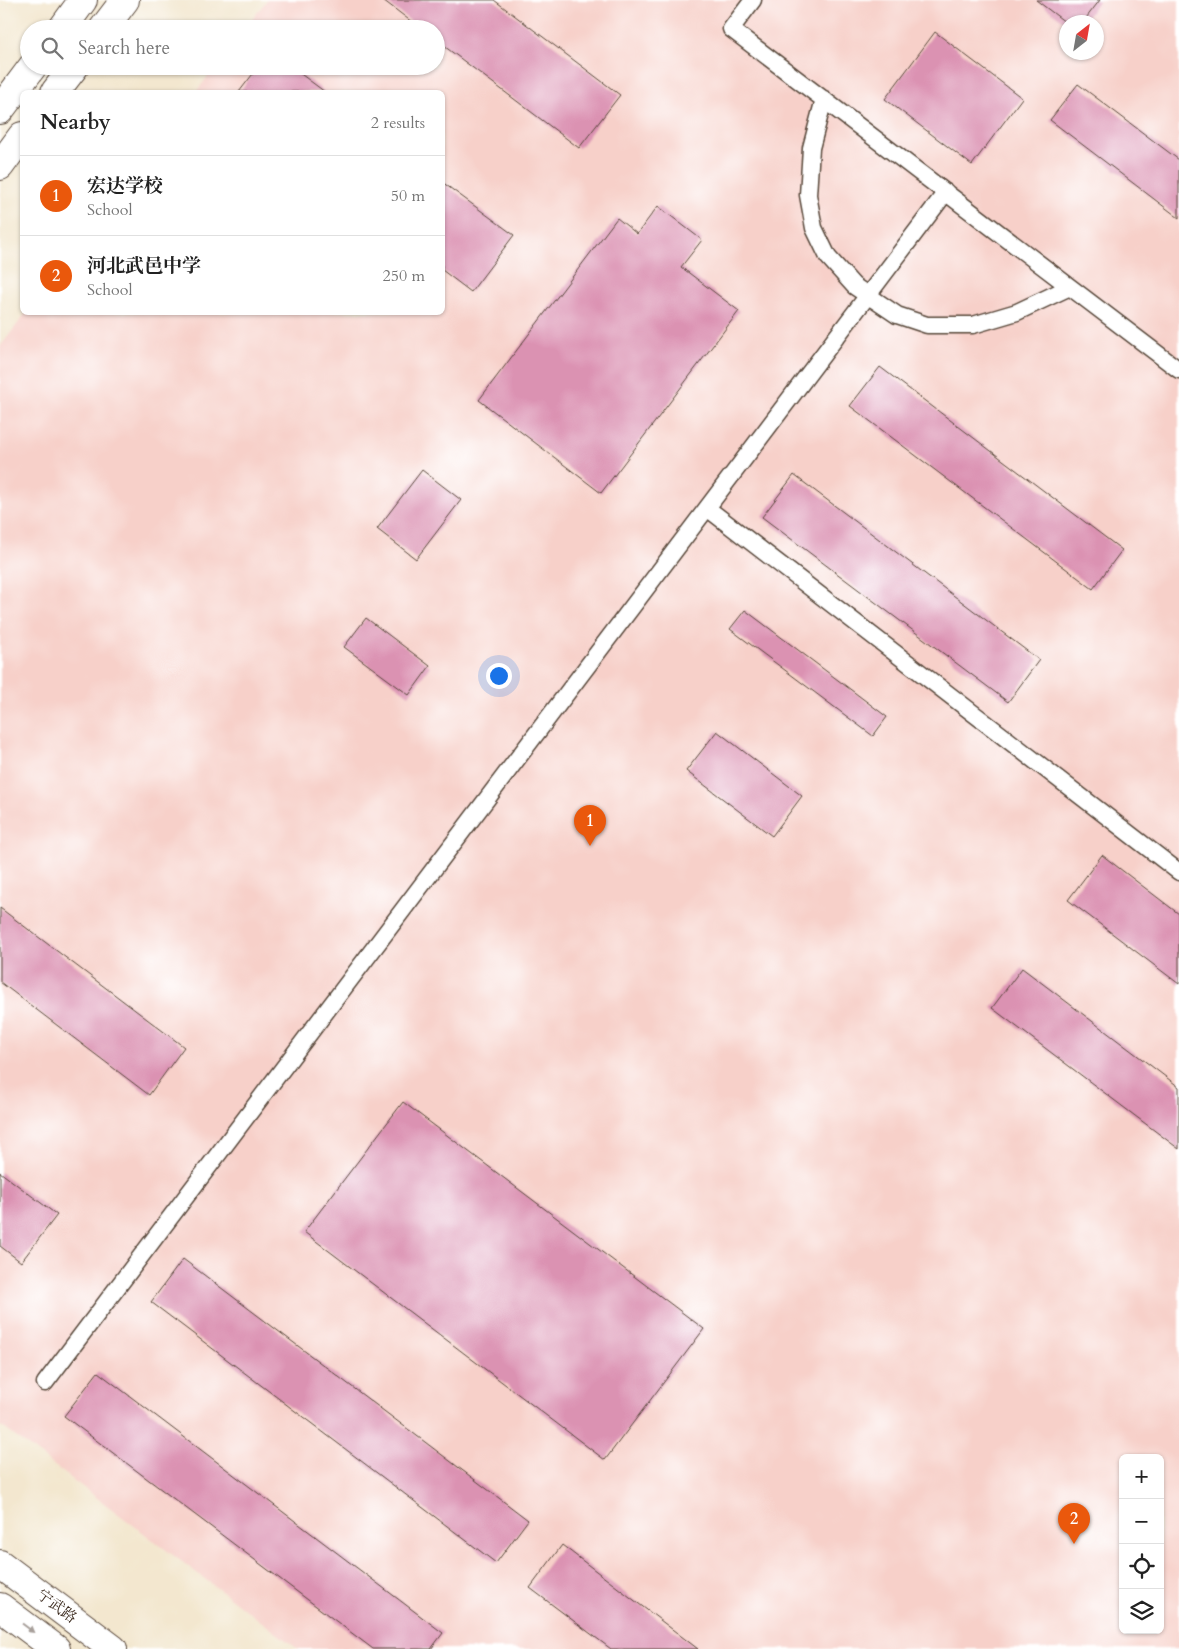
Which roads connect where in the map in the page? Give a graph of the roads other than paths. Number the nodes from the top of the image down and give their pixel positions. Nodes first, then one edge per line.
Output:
1 (83, 0) edge
2 (125, 0) edge
3 (753, 0) edge
4 (69, 20) edge
5 (110, 20) edge
6 (26, 75) edge
7 (68, 75) edge
8 (57, 90) edge
9 (824, 99) junction
10 (0, 110) edge
11 (20, 139) edge
12 (0, 166) edge
13 (946, 192) junction
14 (1070, 287) junction
15 (868, 296) junction
16 (1179, 370) edge
17 (707, 508) junction
18 (1179, 872) edge
19 (45, 1383) dead end
20 (0, 1564) edge
21 (0, 1607) edge
22 (56, 1649) edge
23 (113, 1649) edge

1 - 4 main road
2 - 5 main road
3 - 9 lane
6 - 10 main road
7 - 8 main road
9 - 13 lane
9 - 15 lane
11 - 12 main road
13 - 14 lane
13 - 15 lane
14 - 15 lane
14 - 16 lane
15 - 17 lane
17 - 18 lane
17 - 19 lane
20 - 23 main road, 宁武路
21 -> 22 main road

